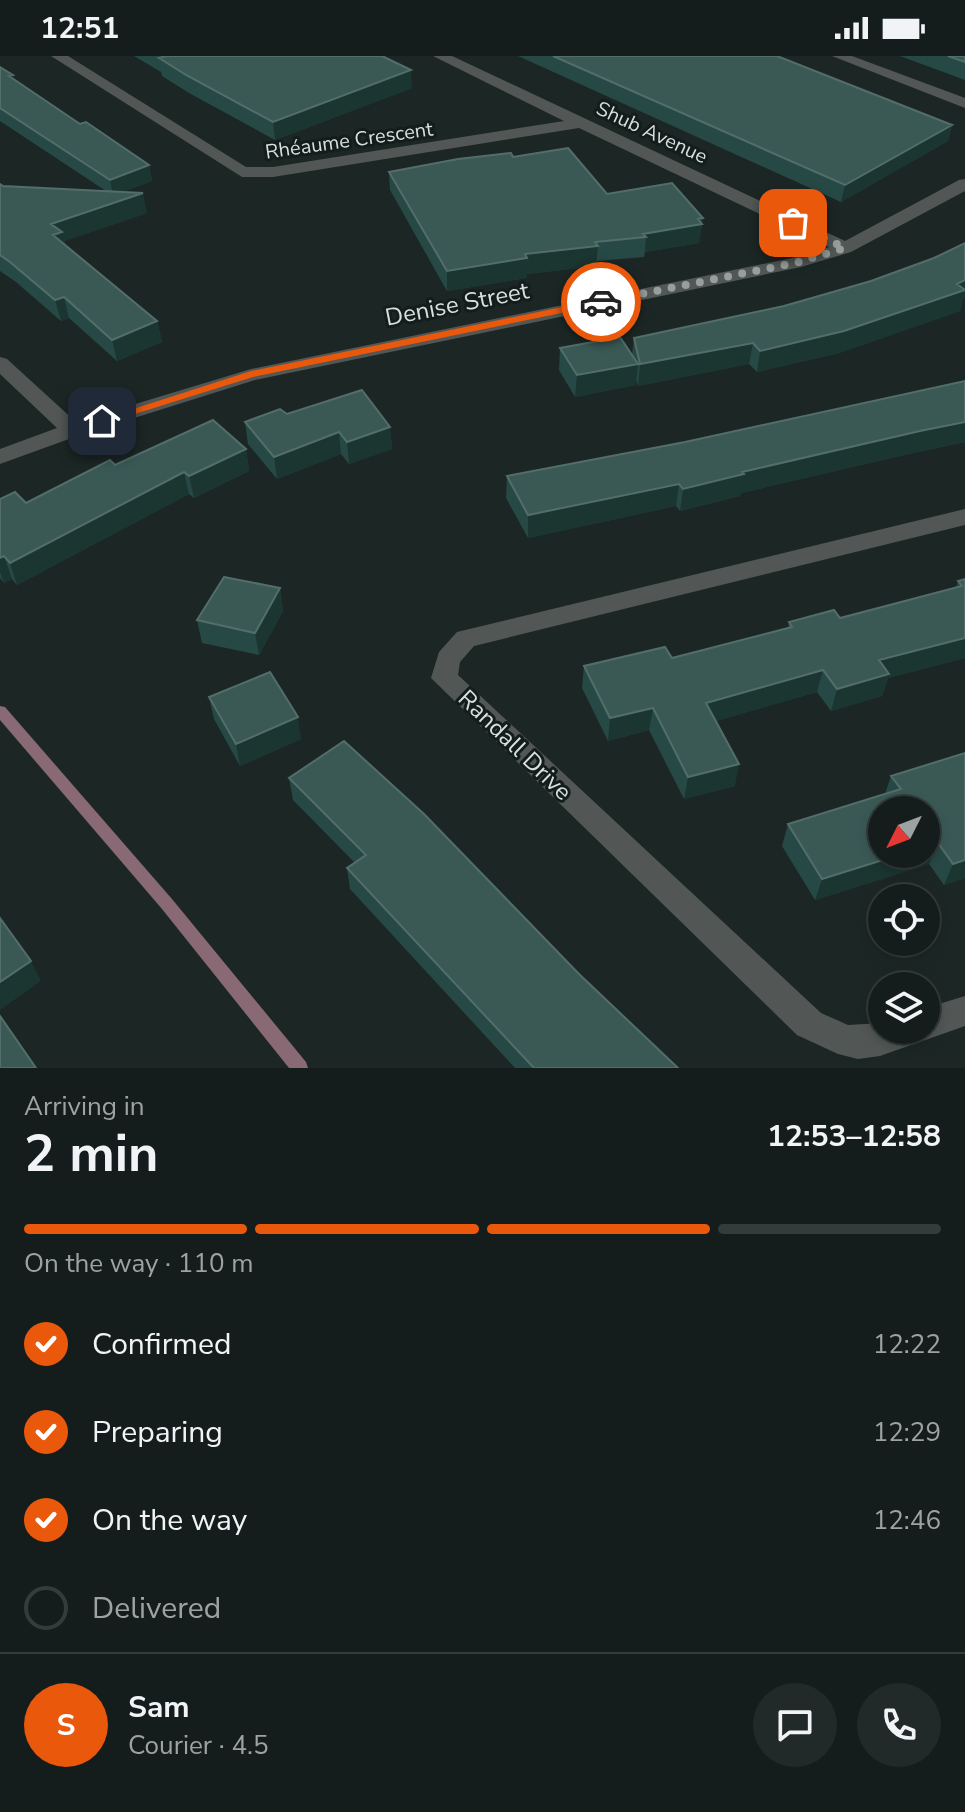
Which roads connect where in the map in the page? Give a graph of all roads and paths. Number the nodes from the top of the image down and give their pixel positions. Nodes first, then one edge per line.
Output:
1 (58, 56) edge
2 (440, 56) edge
3 (839, 56) edge
4 (965, 103) edge
5 (581, 123) junction
6 (965, 184) edge
7 (845, 248) junction
8 (0, 363) edge
9 (72, 430) junction
10 (0, 457) edge
11 (965, 517) edge
12 (965, 1011) edge
13 (940, 1019) edge
14 (870, 1044) edge

1 - 5 street, Rhéaume Crescent
2 - 5 street, Shub Avenue
3 - 4 street
5 - 7 street, Shub Avenue
6 - 7 street, Denise Street
7 - 9 street, Denise Street
8 - 9 street
9 - 10 street, Denise Street
11 - 14 street, Randall Drive
12 - 13 street

